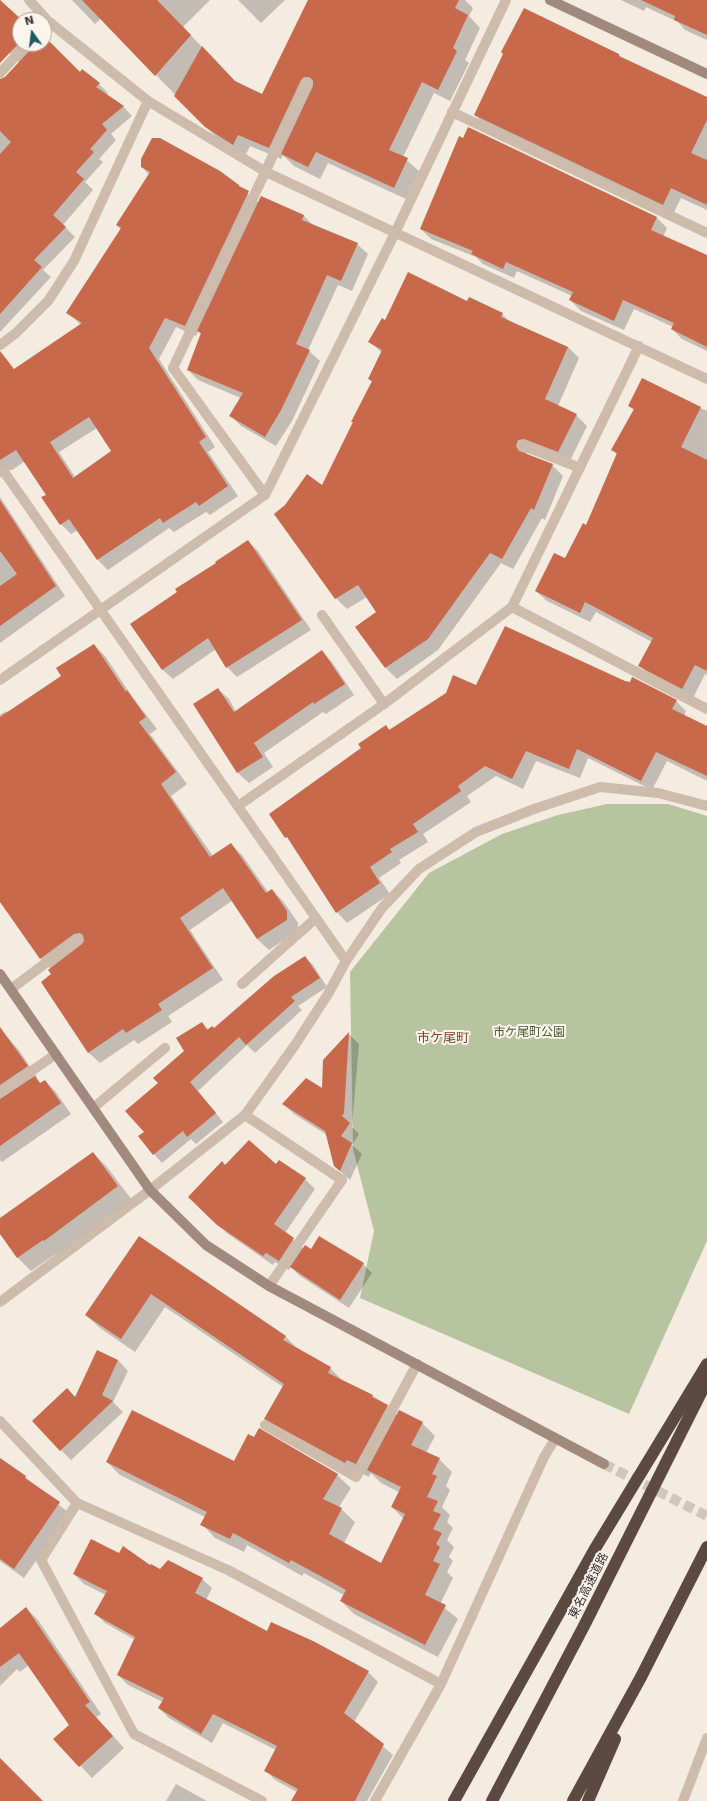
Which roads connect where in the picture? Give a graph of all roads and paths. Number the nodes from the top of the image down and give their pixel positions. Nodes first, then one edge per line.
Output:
1 (29, 0) edge
2 (506, 0) edge
3 (550, 0) edge
4 (38, 12) edge
5 (52, 29) edge
6 (20, 52) edge
7 (0, 73) edge
8 (707, 74) edge
9 (307, 83) dead end
10 (148, 101) junction
11 (452, 112) junction
12 (266, 172) junction
13 (395, 233) junction
14 (707, 234) edge
15 (0, 345) edge
16 (639, 346) junction
17 (707, 380) edge
18 (522, 445) dead end
19 (0, 466) edge
20 (580, 468) junction
21 (265, 495) junction
22 (512, 606) junction
23 (101, 610) junction
24 (322, 615) dead end
25 (0, 680) edge
26 (384, 704) junction
27 (707, 709) edge
28 (238, 806) junction
29 (707, 806) edge
30 (316, 918) junction
31 (78, 939) dead end
32 (346, 961) junction
33 (0, 974) edge
34 (242, 984) dead end
35 (11, 990) junction
36 (165, 1048) dead end
37 (56, 1054) junction
38 (0, 1093) edge
39 (94, 1108) junction
40 (245, 1115) junction
41 (150, 1190) junction
42 (269, 1286) junction
43 (0, 1302) edge
44 (417, 1364) junction
45 (707, 1364) edge
46 (707, 1381) edge
47 (0, 1421) edge
48 (265, 1426) dead end
49 (555, 1439) junction
50 (604, 1464) tunnel mouth
51 (77, 1503) junction
52 (707, 1548) edge
53 (641, 1677) junction
54 (441, 1684) junction
55 (707, 1738) edge
56 (262, 1801) edge
57 (375, 1801) edge
58 (454, 1801) edge
59 (492, 1801) edge
60 (573, 1801) edge
61 (588, 1801) edge
62 (683, 1801) edge

1 - 4 street
2 - 11 street
3 - 8 street
5 - 10 street
6 - 7 street
9 - 12 street
10 - 12 street
10 - 15 street
11 - 13 street
11 - 14 street
12 - 13 street
12 - 21 street
13 - 16 street
13 - 21 street
16 - 17 street
16 - 20 street
18 - 20 street
19 - 23 street
20 - 22 street
21 - 23 street
22 - 26 street
22 - 27 street
23 - 25 street
23 - 28 street
24 - 26 street
26 - 28 street
28 - 30 street
29 - 32 street
30 - 32 street
30 - 34 street
31 - 35 street
32 - 40 street
33 - 35 street
35 - 37 street
36 - 39 street
37 - 38 street
37 - 39 street
39 - 41 street
40 - 41 street
40 - 42 street
41 - 42 street
41 - 43 street
42 - 44 street
44 - 48 street
44 - 49 street
45 - 58 highway
46 - 59 highway, 東名高速道路
47 - 51 street
49 - 50 street
49 - 54 street
51 - 54 street
51 - 56 street
52 - 53 highway
53 - 60 highway
53 - 61 highway
54 - 57 street
55 - 62 street

